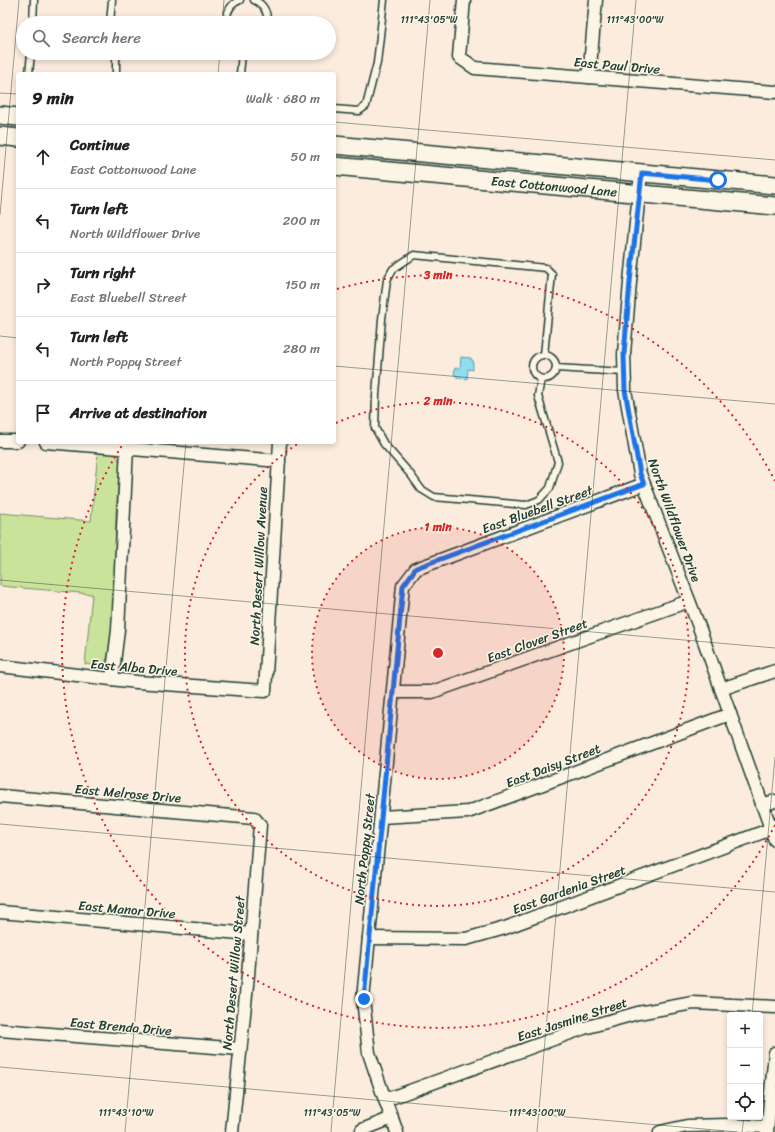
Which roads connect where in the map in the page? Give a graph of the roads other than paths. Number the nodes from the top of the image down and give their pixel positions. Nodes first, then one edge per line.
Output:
1 (34, 0) edge
2 (112, 0) edge
3 (240, 0) edge
4 (254, 0) edge
5 (384, 0) edge
6 (464, 0) edge
7 (596, 0) edge
8 (33, 16) edge
9 (111, 16) edge
10 (226, 16) edge
11 (266, 16) edge
12 (30, 60) edge
13 (116, 60) edge
14 (241, 60) edge
15 (29, 72) edge
16 (116, 72) edge
17 (240, 72) edge
18 (589, 77) junction
19 (775, 92) edge
20 (336, 109) edge
21 (0, 115) edge
22 (16, 117) edge
23 (0, 136) edge
24 (16, 138) edge
25 (336, 145) edge
26 (336, 166) edge
27 (642, 173) junction
28 (775, 185) edge
29 (640, 194) junction
30 (775, 206) edge
31 (544, 354) junction
32 (556, 368) junction
33 (624, 372) junction
34 (542, 379) junction
35 (0, 441) edge
36 (16, 441) edge
37 (73, 444) edge
38 (280, 444) edge
39 (127, 448) junction
40 (279, 461) junction
41 (644, 484) junction
42 (416, 568) joint
43 (689, 601) junction
44 (0, 666) edge
45 (775, 671) edge
46 (112, 679) junction
47 (721, 689) junction
48 (265, 691) joint
49 (393, 692) junction
50 (730, 714) junction
51 (0, 796) edge
52 (775, 801) edge
53 (762, 805) junction
54 (381, 817) junction
55 (254, 818) joint
56 (773, 834) edge
57 (0, 912) edge
58 (251, 934) junction
59 (369, 938) junction
60 (775, 1007) edge
61 (0, 1030) edge
62 (240, 1049) junction
63 (775, 1053) edge
64 (385, 1100) junction
65 (392, 1118) junction
66 (362, 1130) dead end
67 (767, 1130) edge
68 (232, 1132) edge
69 (397, 1132) edge
70 (660, 1132) edge

1 - 8 lane
2 - 9 lane
3 - 10 lane
4 - 11 lane
5 - 20 lane
6 - 18 street, East Paul Drive
7 - 18 street
12 - 15 lane
13 - 16 lane
14 - 17 lane
18 - 19 street, East Paul Drive
21 - 22 main road
23 - 24 main road
25 - 27 main road, East Cottonwood Lane
26 - 29 main road, East Cottonwood Lane
27 - 28 main road, East Cottonwood Lane
27 - 29 street, North Wildflower Drive
29 - 30 main road, East Cottonwood Lane
29 - 33 street, North Wildflower Drive
31 - 32 lane
31 - 34 lane
31 - 34 lane
32 - 33 lane
32 - 34 lane
33 - 41 street, North Wildflower Drive
35 - 36 street
37 - 39 street
38 - 40 street, North Desert Willow Avenue
39 - 40 street
39 - 46 street
40 - 48 street, North Desert Willow Avenue
41 - 42 street, East Bluebell Street
41 - 43 street, North Wildflower Drive
42 - 49 street, North Poppy Street
43 - 47 street, North Wildflower Drive
43 - 49 street, East Clover Street
44 - 46 street, East Alba Drive
45 - 47 street
46 - 48 street, East Alba Drive
47 - 50 street, North Wildflower Drive
49 - 54 street, North Poppy Street
50 - 53 street, North Wildflower Drive
50 - 54 street, East Daisy Street
51 - 55 street, East Melrose Drive
52 - 53 street
53 - 56 street, North Wildflower Drive
54 - 59 street, North Poppy Street
55 - 58 street, North Desert Willow Street
56 - 59 street, East Gardenia Street
57 - 58 street, East Manor Drive
58 - 62 street, North Desert Willow Street
59 - 64 street, North Poppy Street
60 - 64 street, East Jasmine Street
61 - 62 street, East Brenda Drive
62 - 68 street, North Desert Willow Street
63 - 67 street
64 - 65 street, North Poppy Street
65 - 66 street
65 - 69 street, North Poppy Street
67 - 70 street

